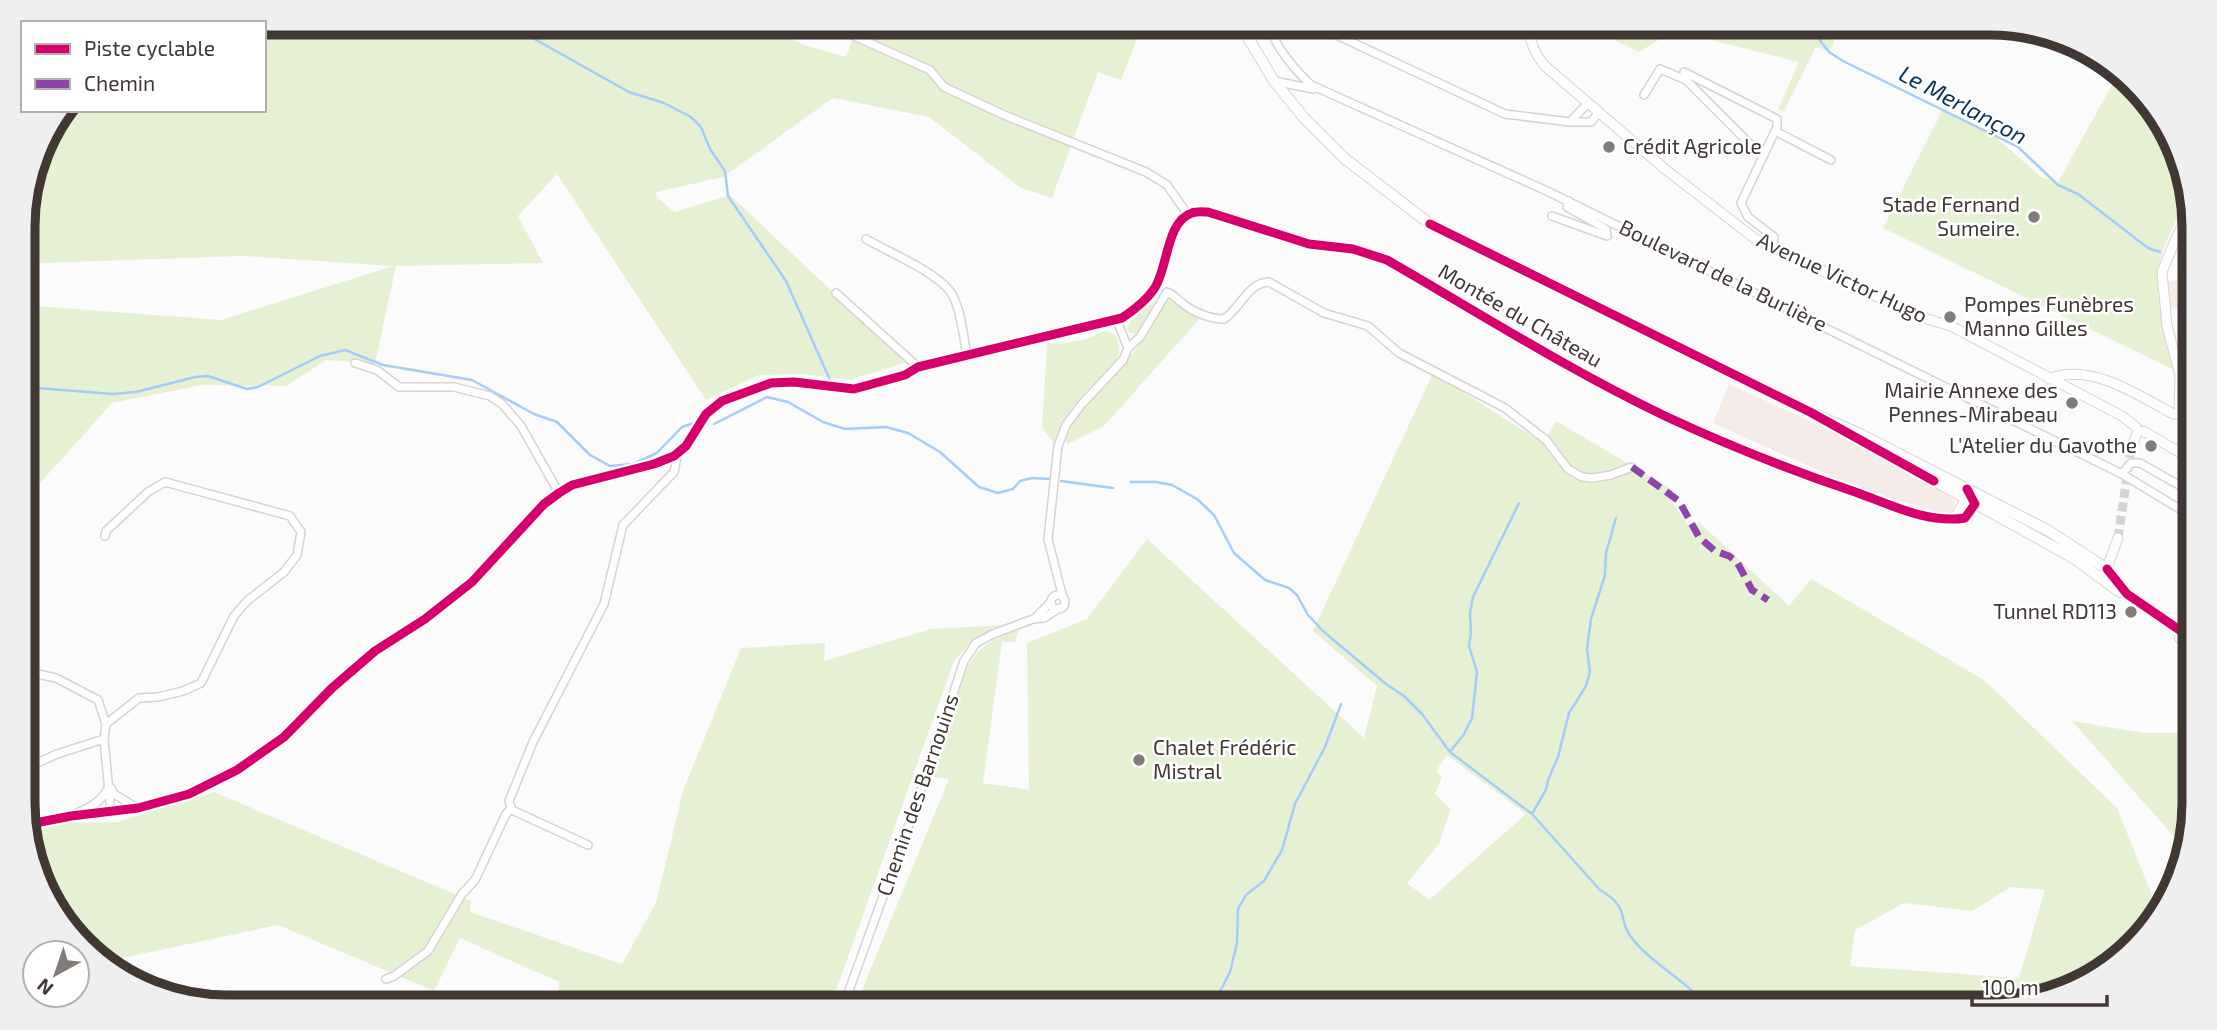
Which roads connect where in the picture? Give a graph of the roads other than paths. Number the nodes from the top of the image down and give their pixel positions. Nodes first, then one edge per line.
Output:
1 (853, 35) edge
2 (1246, 35) edge
3 (1272, 35) edge
4 (1337, 35) edge
5 (1531, 35) edge
6 (1684, 72) dead end
7 (1274, 81) junction
8 (1324, 91) junction
9 (1644, 95) dead end
10 (1588, 103) junction
11 (1600, 113) junction
12 (1570, 122) junction
13 (1775, 131) junction
14 (1762, 156) junction
15 (1831, 160) dead end
16 (1569, 201) junction
17 (1188, 215) junction
18 (1552, 216) dead end
19 (2182, 227) edge
20 (866, 239) dead end
21 (1772, 249) junction
22 (836, 293) dead end
23 (1116, 320) junction
24 (1128, 348) junction
25 (967, 355) junction
26 (355, 363) dead end
27 (918, 367) junction
28 (2049, 379) junction
29 (2139, 430) junction
30 (2131, 449) tunnel mouth
31 (678, 452) junction
32 (2182, 454) edge
33 (1632, 467) dead end
34 (2123, 474) junction
35 (2182, 487) edge
36 (559, 492) junction
37 (1970, 498) junction
38 (2182, 510) edge
39 (105, 536) dead end
40 (2118, 538) tunnel mouth
41 (2105, 574) junction
42 (1057, 599) junction
43 (1033, 619) junction
44 (2182, 632) edge
45 (2182, 638) edge
46 (35, 673) edge
47 (106, 724) junction
48 (104, 739) junction
49 (35, 764) edge
50 (109, 784) junction
51 (138, 808) junction
52 (511, 808) junction
53 (111, 813) junction
54 (72, 816) junction
55 (37, 823) edge
56 (588, 845) dead end
57 (386, 979) dead end
58 (847, 995) edge

1 - 17 street
2 - 7 main road
3 - 8 street, Boulevard de la Burlière
4 - 12 street
5 - 10 street, Avenue Victor Hugo
6 - 13 street
7 - 8 street
7 - 37 main road
8 - 16 street, Boulevard de la Burlière
9 - 14 street
10 - 11 street, Avenue Victor Hugo
10 - 12 street
11 - 12 street
11 - 21 street, Avenue Victor Hugo
13 - 14 street
13 - 15 street
14 - 21 street
16 - 18 street
16 - 34 street, Boulevard de la Burlière
17 - 23 street
17 - 37 street, Montée du Château
19 - 28 street
20 - 25 street
21 - 28 street, Avenue Victor Hugo
22 - 27 street
23 - 24 street
23 - 25 street
24 - 33 street
24 - 42 street
25 - 27 street
26 - 36 street
27 - 31 street
28 - 29 street, Avenue Victor Hugo
29 - 30 street
29 - 32 street, Avenue Victor Hugo
31 - 36 street
31 - 52 street
34 - 35 street
34 - 38 street, Boulevard de la Burlière
36 - 51 street
37 - 41 main road
37 - 41 main road
39 - 47 street
40 - 41 street
41 - 44 main road
41 - 45 main road
42 - 43 street, Chemin des Barnouins
42 - 43 street, Chemin des Barnouins
43 - 58 street, Chemin des Barnouins
46 - 47 street
47 - 48 street
48 - 49 street
48 - 50 street
50 - 51 street
50 - 53 street
50 - 54 street
51 - 53 street
52 - 56 street
52 - 57 street
53 - 54 street
54 - 55 street

